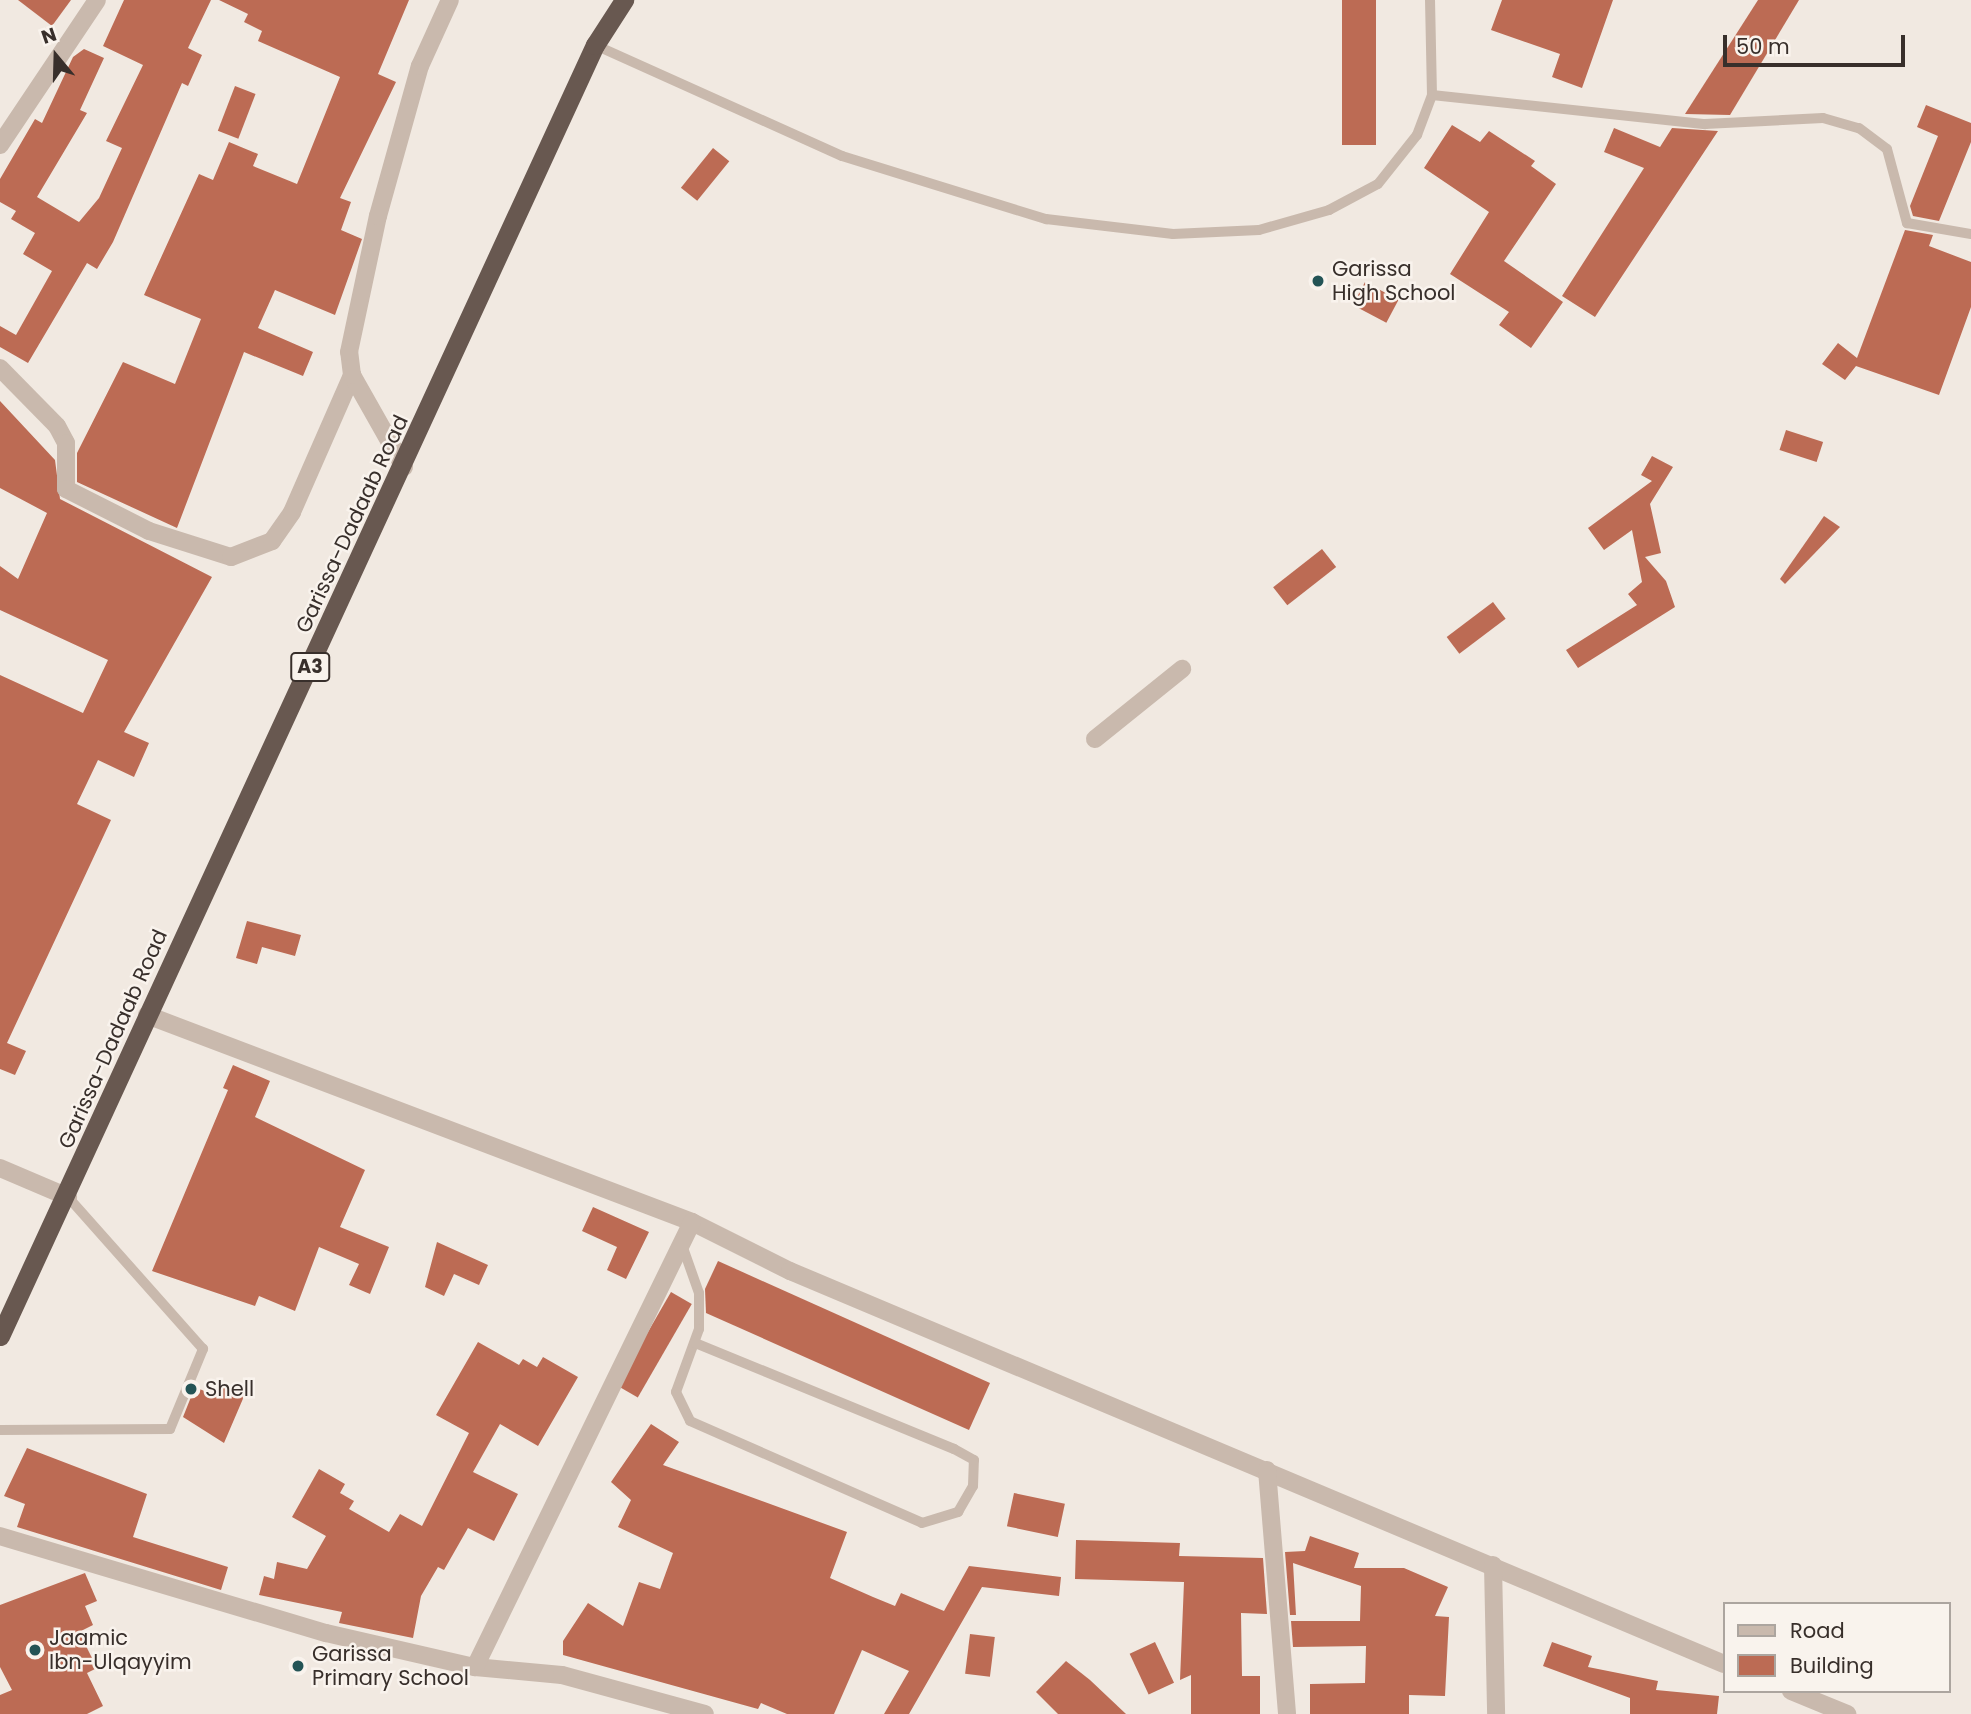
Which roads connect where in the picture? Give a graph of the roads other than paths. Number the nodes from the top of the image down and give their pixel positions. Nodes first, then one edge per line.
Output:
1 (97, 0) edge
2 (450, 0) edge
3 (624, 0) edge
4 (1430, 0) edge
5 (595, 44) junction
6 (1432, 95) junction
7 (0, 145) edge
8 (1971, 234) edge
9 (0, 368) edge
10 (352, 375) junction
11 (404, 467) junction
12 (1182, 669) dead end
13 (1095, 739) dead end
14 (146, 1015) junction
15 (0, 1168) edge
16 (68, 1197) junction
17 (692, 1222) junction
18 (682, 1244) junction
19 (0, 1336) edge
20 (695, 1343) junction
21 (0, 1430) edge
22 (1267, 1470) junction
23 (0, 1536) edge
24 (1493, 1566) junction
25 (1722, 1663) edge
26 (475, 1667) junction
27 (1796, 1693) edge
28 (705, 1714) edge
29 (1287, 1714) edge
30 (1496, 1714) edge
31 (1847, 1714) edge

1 - 7 street
2 - 10 street
3 - 5 highway, Garissa-Dadaab Road / A3
4 - 6 lane
5 - 6 lane
5 - 11 highway, Garissa-Dadaab Road / A3
6 - 8 lane
9 - 10 street
10 - 11 street
11 - 14 highway, Garissa-Dadaab Road / A3
12 - 13 street
14 - 16 highway, Garissa-Dadaab Road / A3
14 - 17 street
15 - 16 street
16 - 19 highway, Garissa-Dadaab Road / A3
16 - 21 lane
17 - 18 street
17 - 22 street
18 - 20 lane
18 - 26 street
20 - 20 lane
22 - 24 street
22 - 29 street
23 - 26 street
24 - 25 street
24 - 30 street
26 - 28 street
27 - 31 street

